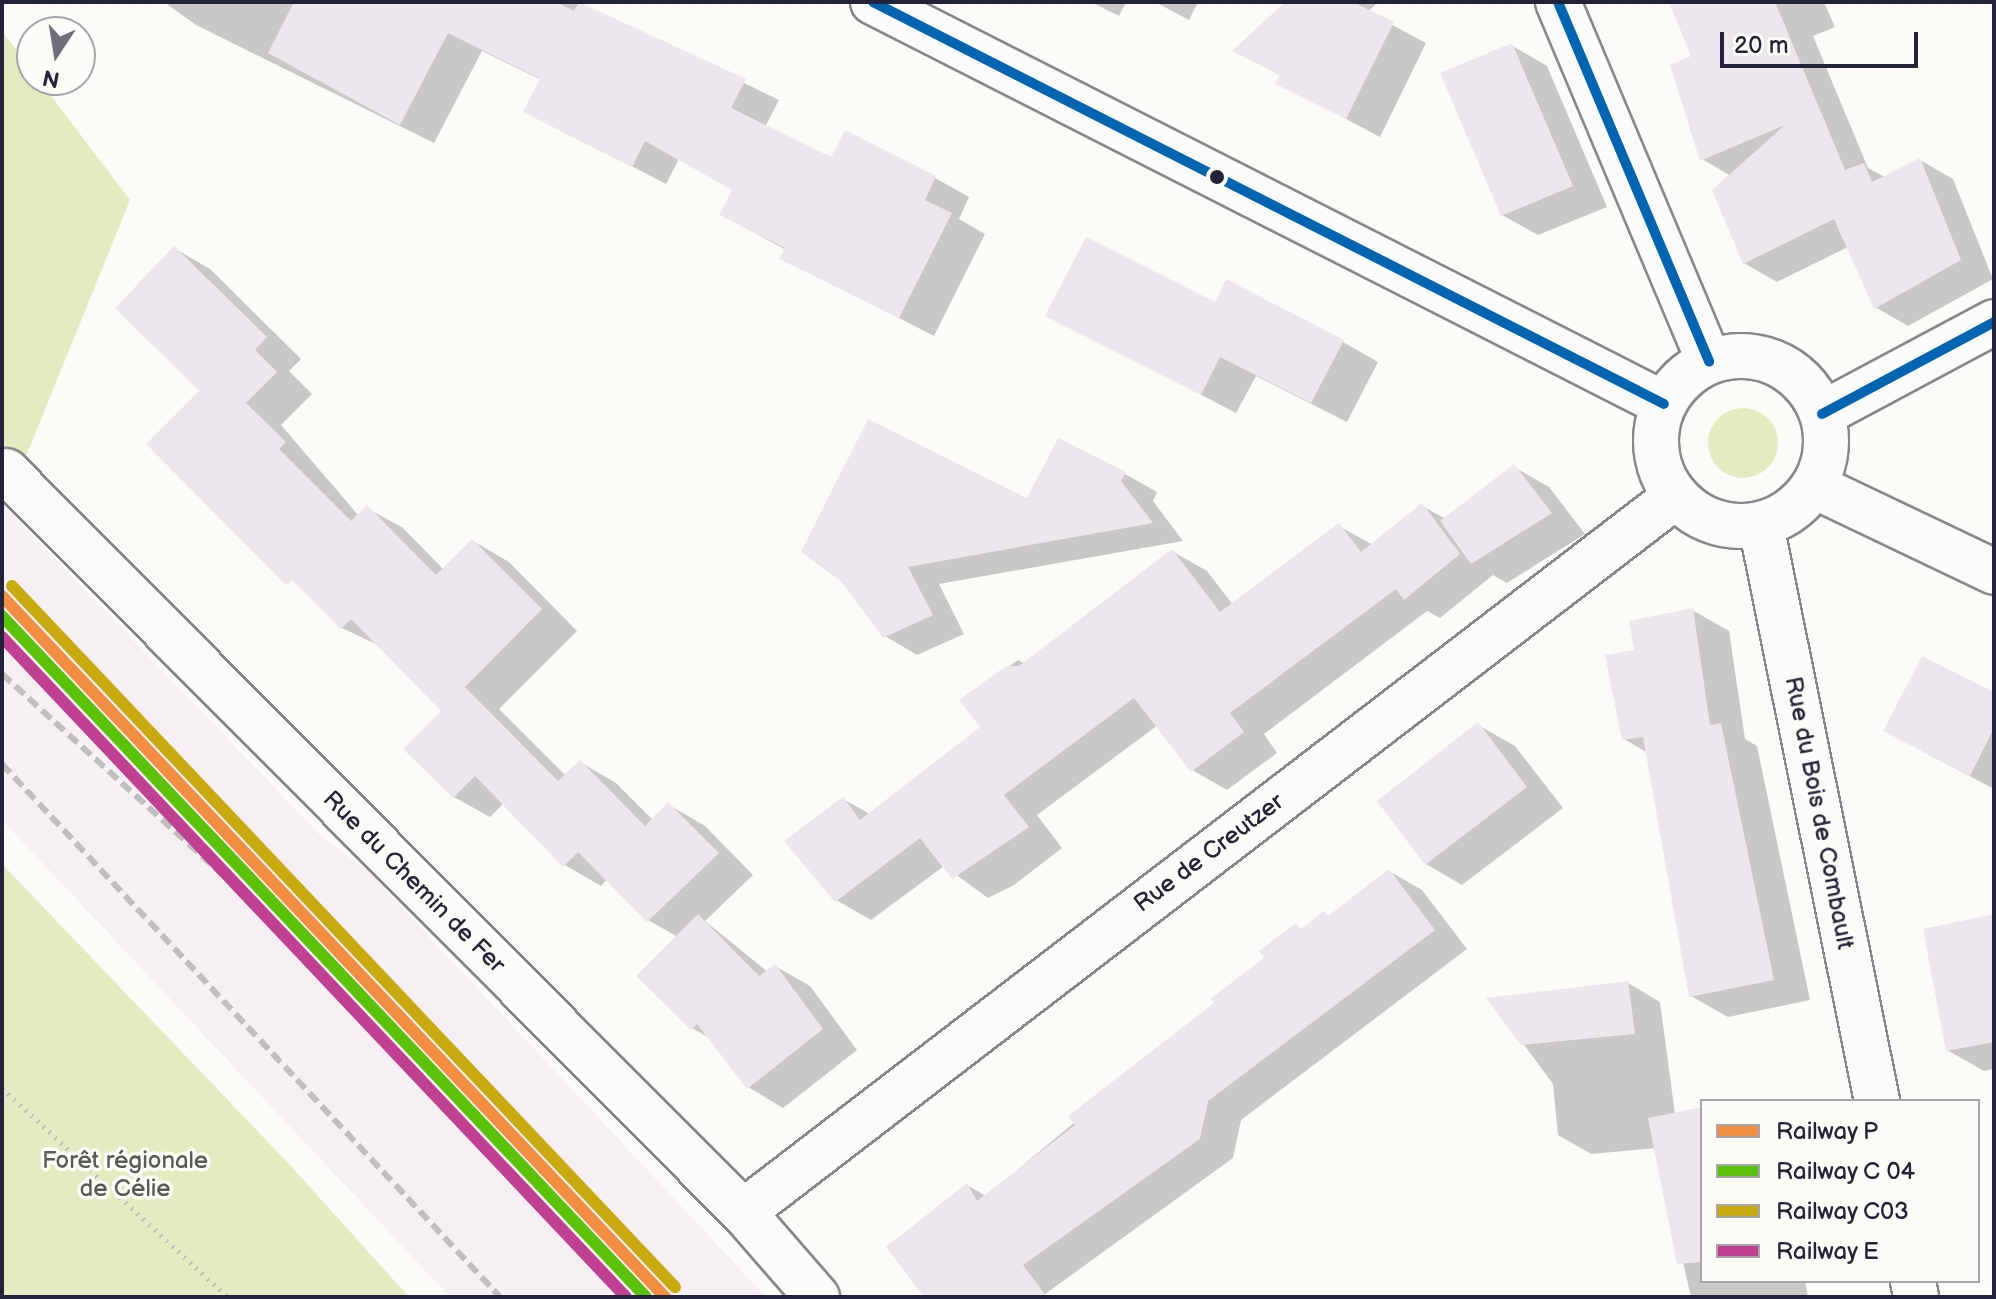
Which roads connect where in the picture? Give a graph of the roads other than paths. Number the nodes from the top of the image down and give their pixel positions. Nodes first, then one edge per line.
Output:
1 (873, 2) edge
2 (1558, 2) edge
3 (1994, 322) edge
4 (1709, 362) junction
5 (1664, 404) junction
6 (1822, 414) junction
7 (6, 471) dead end
8 (1814, 486) junction
9 (1676, 496) junction
10 (1761, 525) junction
11 (1994, 572) edge
12 (1877, 1099) edge
13 (743, 1212) junction
14 (817, 1297) edge

1 - 5 street
2 - 4 street
3 - 6 street
4 - 5 street
4 - 6 street
5 - 9 street
6 - 8 street
7 - 13 street, Rue du Chemin de Fer
8 - 10 street
8 - 11 street
9 - 10 street
9 - 13 street, Rue de Creutzer
10 - 12 street, Rue du Bois de Combault
13 - 14 street, Rue du Chemin de Fer

